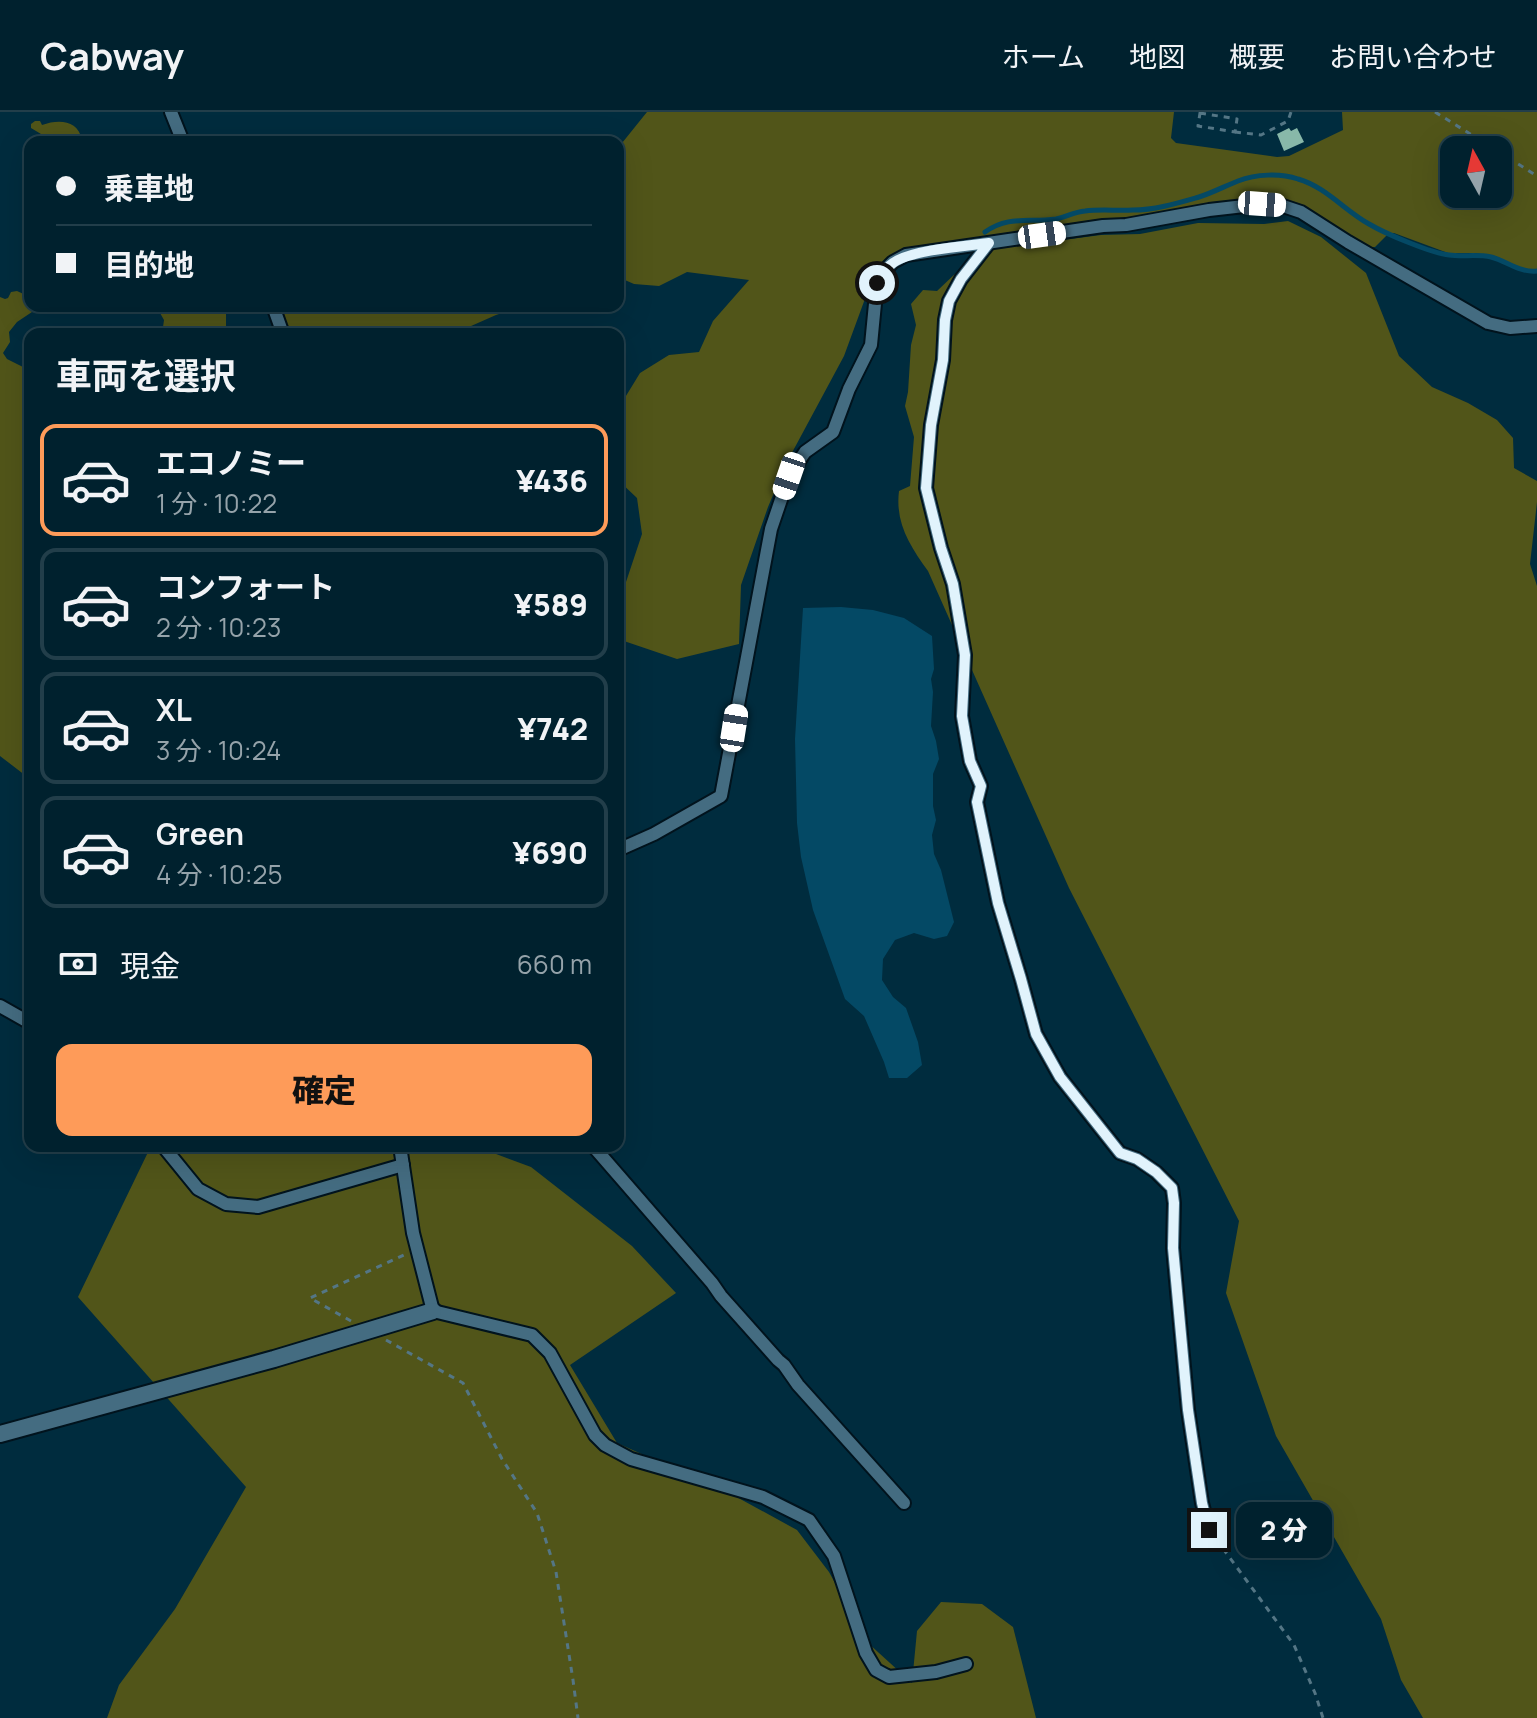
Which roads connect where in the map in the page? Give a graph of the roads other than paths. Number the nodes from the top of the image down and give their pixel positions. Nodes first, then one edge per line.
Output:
1 (171, 112) edge
2 (181, 136) edge
3 (989, 243) junction
4 (1537, 326) edge
5 (624, 847) edge
6 (0, 1006) edge
7 (24, 1020) edge
8 (168, 1152) edge
9 (401, 1152) edge
10 (598, 1152) edge
11 (403, 1165) junction
12 (433, 1311) junction
13 (0, 1434) edge
14 (904, 1503) dead end
15 (1209, 1530) road end
16 (966, 1664) dead end

1 - 2 street
3 - 4 street
3 - 5 street
3 - 15 street
6 - 7 street
8 - 11 street
9 - 11 street
10 - 14 street
11 - 12 street
12 - 13 street
12 - 16 street

